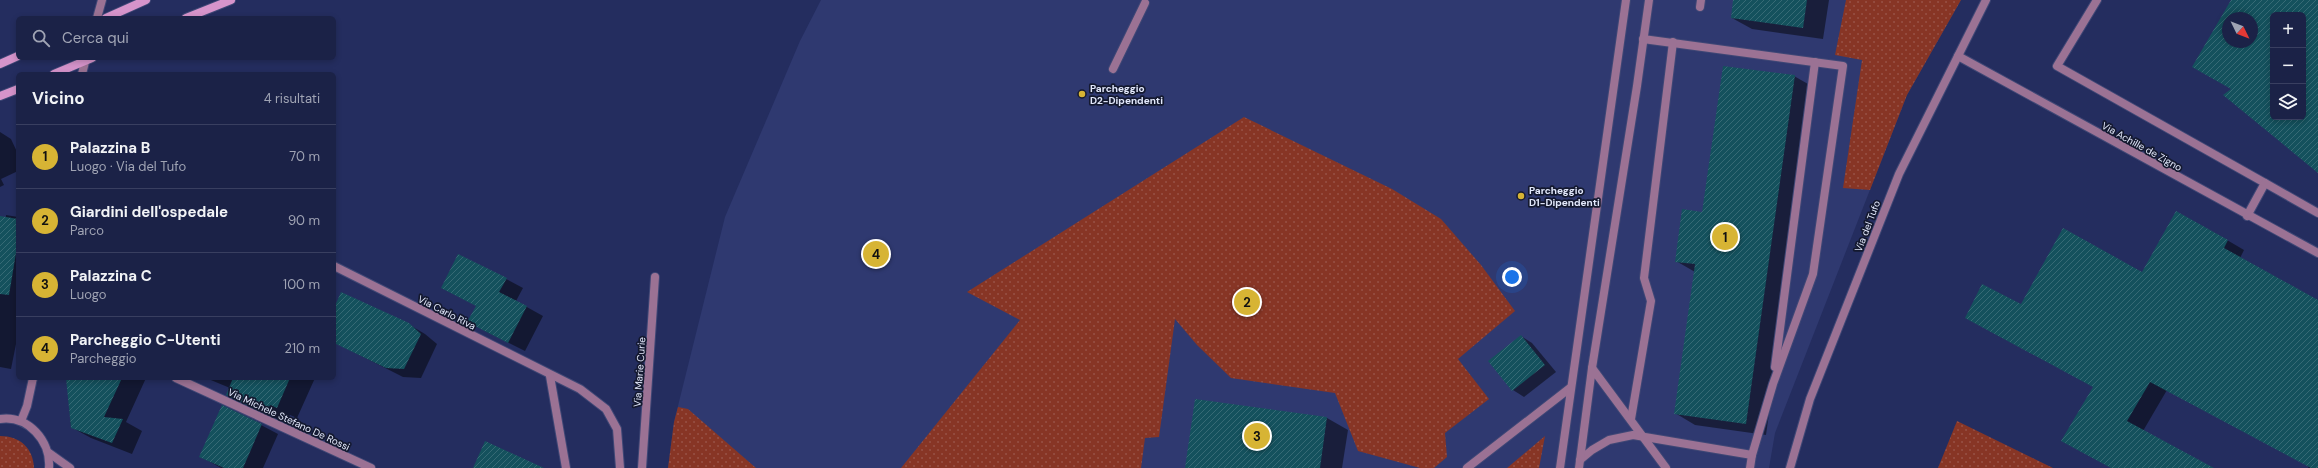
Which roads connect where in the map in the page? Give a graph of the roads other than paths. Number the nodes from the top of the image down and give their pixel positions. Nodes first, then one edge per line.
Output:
1 (102, 0) edge
2 (146, 0) edge
3 (231, 0) edge
4 (1626, 0) edge
5 (1649, 0) edge
6 (1986, 0) edge
7 (2097, 0) edge
8 (1145, 3) dead end
9 (98, 16) edge
10 (110, 16) edge
11 (191, 16) edge
12 (1643, 39) junction
13 (1672, 42) junction
14 (1958, 56) junction
15 (16, 57) edge
16 (85, 60) edge
17 (87, 60) edge
18 (1816, 62) junction
19 (0, 64) edge
20 (1113, 69) dead end
21 (58, 72) edge
22 (83, 72) edge
23 (16, 90) edge
24 (0, 96) edge
25 (2265, 183) junction
26 (2318, 213) edge
27 (2247, 216) junction
28 (2318, 253) edge
29 (336, 267) edge
30 (655, 277) dead end
31 (1592, 368) junction
32 (550, 376) junction
33 (33, 380) edge
34 (180, 380) edge
35 (1773, 384) junction
36 (1570, 388) junction
37 (0, 419) edge
38 (1631, 419) junction
39 (21, 421) junction
40 (1644, 436) junction
41 (49, 453) junction
42 (1752, 454) junction
43 (1579, 464) edge
44 (49, 468) edge
45 (70, 468) edge
46 (371, 468) edge
47 (566, 468) edge
48 (620, 468) edge
49 (642, 468) edge
50 (1467, 468) edge
51 (1560, 468) edge
52 (1666, 468) edge
53 (1750, 468) edge
54 (1790, 468) edge

1 - 9 street
2 - 10 main road
3 - 11 main road
4 - 36 street
5 - 12 street
6 - 14 street, Via del Tufo
7 - 25 street
8 - 20 street
12 - 13 street
12 - 31 street
13 - 18 street
13 - 38 street
14 - 27 street, Via Achille de Zigno
14 - 54 street, Via del Tufo
15 - 19 main road
16 - 21 main road
17 - 22 street
18 - 35 street
18 - 35 street
23 - 24 main road
25 - 26 street
25 - 27 street
27 - 28 street, Via Achille de Zigno
29 - 32 street, Via Carlo Riva
30 - 49 street, Via Marie Curie
31 - 38 street
31 - 43 street
32 - 47 street
32 - 48 street, Via Carlo Riva
33 - 39 street
34 - 46 street, Via Michele Stefano De Rossi
35 - 42 street
36 - 50 street
36 - 51 street
37 - 39 street
38 - 40 street
39 - 41 street
40 - 42 street
40 - 43 street
40 - 52 street
41 - 44 street
41 - 45 street
42 - 53 street

